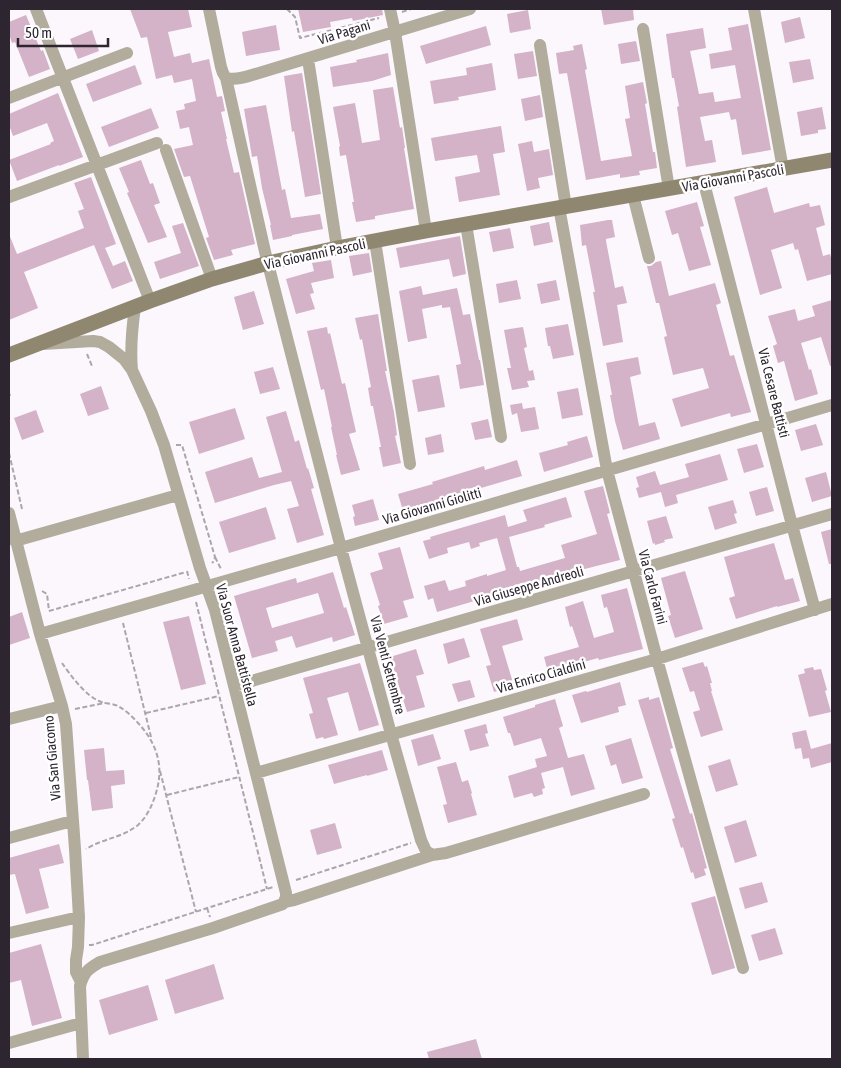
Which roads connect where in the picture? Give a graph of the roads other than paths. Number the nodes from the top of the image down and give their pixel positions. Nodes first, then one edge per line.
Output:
1 (36, 9) edge
2 (209, 9) edge
3 (470, 9) edge
4 (754, 9) edge
5 (390, 13) edge
6 (643, 29) dead end
7 (395, 32) junction
8 (540, 45) dead end
9 (127, 53) dead end
10 (308, 59) junction
11 (62, 78) junction
12 (226, 78) junction
13 (9, 98) edge
14 (832, 160) edge
15 (97, 166) junction
16 (783, 169) junction
17 (704, 183) junction
18 (669, 189) junction
19 (633, 195) junction
20 (9, 197) edge
21 (562, 207) junction
22 (466, 224) junction
23 (426, 231) junction
24 (375, 241) junction
25 (336, 248) junction
26 (649, 258) dead end
27 (268, 263) junction
28 (212, 279) junction
29 (150, 301) junction
30 (136, 306) junction
31 (109, 317) junction
32 (100, 342) junction
33 (36, 345) junction
34 (9, 355) edge
35 (132, 370) junction
36 (832, 405) edge
37 (766, 423) junction
38 (501, 437) dead end
39 (410, 464) dead end
40 (607, 470) junction
41 (178, 495) junction
42 (9, 513) edge
43 (832, 514) edge
44 (792, 525) junction
45 (15, 541) junction
46 (341, 548) junction
47 (634, 572) junction
48 (206, 586) junction
49 (832, 604) edge
50 (815, 610) junction
51 (40, 634) junction
52 (368, 648) junction
53 (657, 659) junction
54 (234, 686) junction
55 (68, 708) junction
56 (9, 719) edge
57 (391, 734) junction
58 (256, 772) junction
59 (644, 794) dead end
60 (72, 821) junction
61 (9, 838) edge
62 (432, 855) junction
63 (283, 903) junction
64 (79, 917) junction
65 (9, 933) edge
66 (82, 946) junction
67 (91, 967) junction
68 (743, 968) dead end
69 (81, 982) junction
70 (81, 1023) junction
71 (9, 1043) edge
72 (83, 1059) edge

1 - 11 street
2 - 12 street, Via Venti Settembre
3 - 7 street, Via Pagani
4 - 16 street
5 - 7 street
6 - 18 street
7 - 10 street, Via Pagani
7 - 23 street
8 - 21 street, Via Carlo Farini
9 - 11 street
10 - 12 street, Via Pagani
10 - 25 street
11 - 13 street
11 - 15 street
12 - 27 street, Via Venti Settembre
14 - 16 street, Via Giovanni Pascoli
15 - 20 street
15 - 28 street
15 - 29 street
16 - 17 street, Via Giovanni Pascoli
17 - 18 street, Via Giovanni Pascoli
17 - 37 street, Via Cesare Battisti
18 - 19 street, Via Giovanni Pascoli
19 - 21 street, Via Giovanni Pascoli
19 - 26 street
21 - 22 street, Via Giovanni Pascoli
21 - 40 street, Via Carlo Farini
22 - 23 street, Via Giovanni Pascoli
22 - 38 street
23 - 24 street, Via Giovanni Pascoli
24 - 25 street, Via Giovanni Pascoli
24 - 39 street
25 - 27 street, Via Giovanni Pascoli
27 - 28 street, Via Giovanni Pascoli
27 - 46 street, Via Venti Settembre
28 - 29 street, Via Giovanni Pascoli
29 - 30 street, Via Giovanni Pascoli
30 - 31 street, Via Giovanni Pascoli
30 - 35 street
31 - 32 street
31 - 33 street, Via Giovanni Pascoli
32 - 33 street
32 - 35 street
33 - 34 street, Via Giovanni Pascoli
35 - 41 street, Via Suor Anna Battistella
36 - 37 street, Via Giovanni Giolitti
37 - 40 street, Via Giovanni Giolitti
37 - 44 street, Via Cesare Battisti
40 - 46 street, Via Giovanni Giolitti
40 - 47 street, Via Carlo Farini
41 - 45 street
41 - 48 street, Via Suor Anna Battistella
42 - 45 street, Via San Giacomo
43 - 44 street, Via Giuseppe Andreoli
44 - 47 street, Via Giuseppe Andreoli
44 - 50 street, Via Cesare Battisti
45 - 51 street, Via San Giacomo
46 - 48 street, Via Giovanni Giolitti
46 - 52 street, Via Venti Settembre
47 - 52 street, Via Giuseppe Andreoli
47 - 53 street, Via Carlo Farini
48 - 51 street, Via Giovanni Giolitti
48 - 54 street, Via Suor Anna Battistella
49 - 50 street, Via Enrico Cialdini
50 - 53 street, Via Enrico Cialdini
51 - 55 street, Via San Giacomo
52 - 54 street, Via Giuseppe Andreoli
52 - 57 street, Via Venti Settembre
53 - 57 street, Via Enrico Cialdini
53 - 68 street, Via Carlo Farini
54 - 58 street, Via Suor Anna Battistella
55 - 56 street
55 - 60 street, Via San Giacomo
57 - 58 street, Via Enrico Cialdini
57 - 62 street, Via Venti Settembre
58 - 63 street, Via Suor Anna Battistella
59 - 62 street
60 - 61 street
60 - 64 street, Via San Giacomo
62 - 63 street
63 - 67 street
64 - 65 street
64 - 66 street, Via San Giacomo
66 - 67 street
66 - 69 street, Via San Giacomo
67 - 69 street
69 - 70 street, Via San Giacomo
70 - 71 street
70 - 72 street, Via San Giacomo

